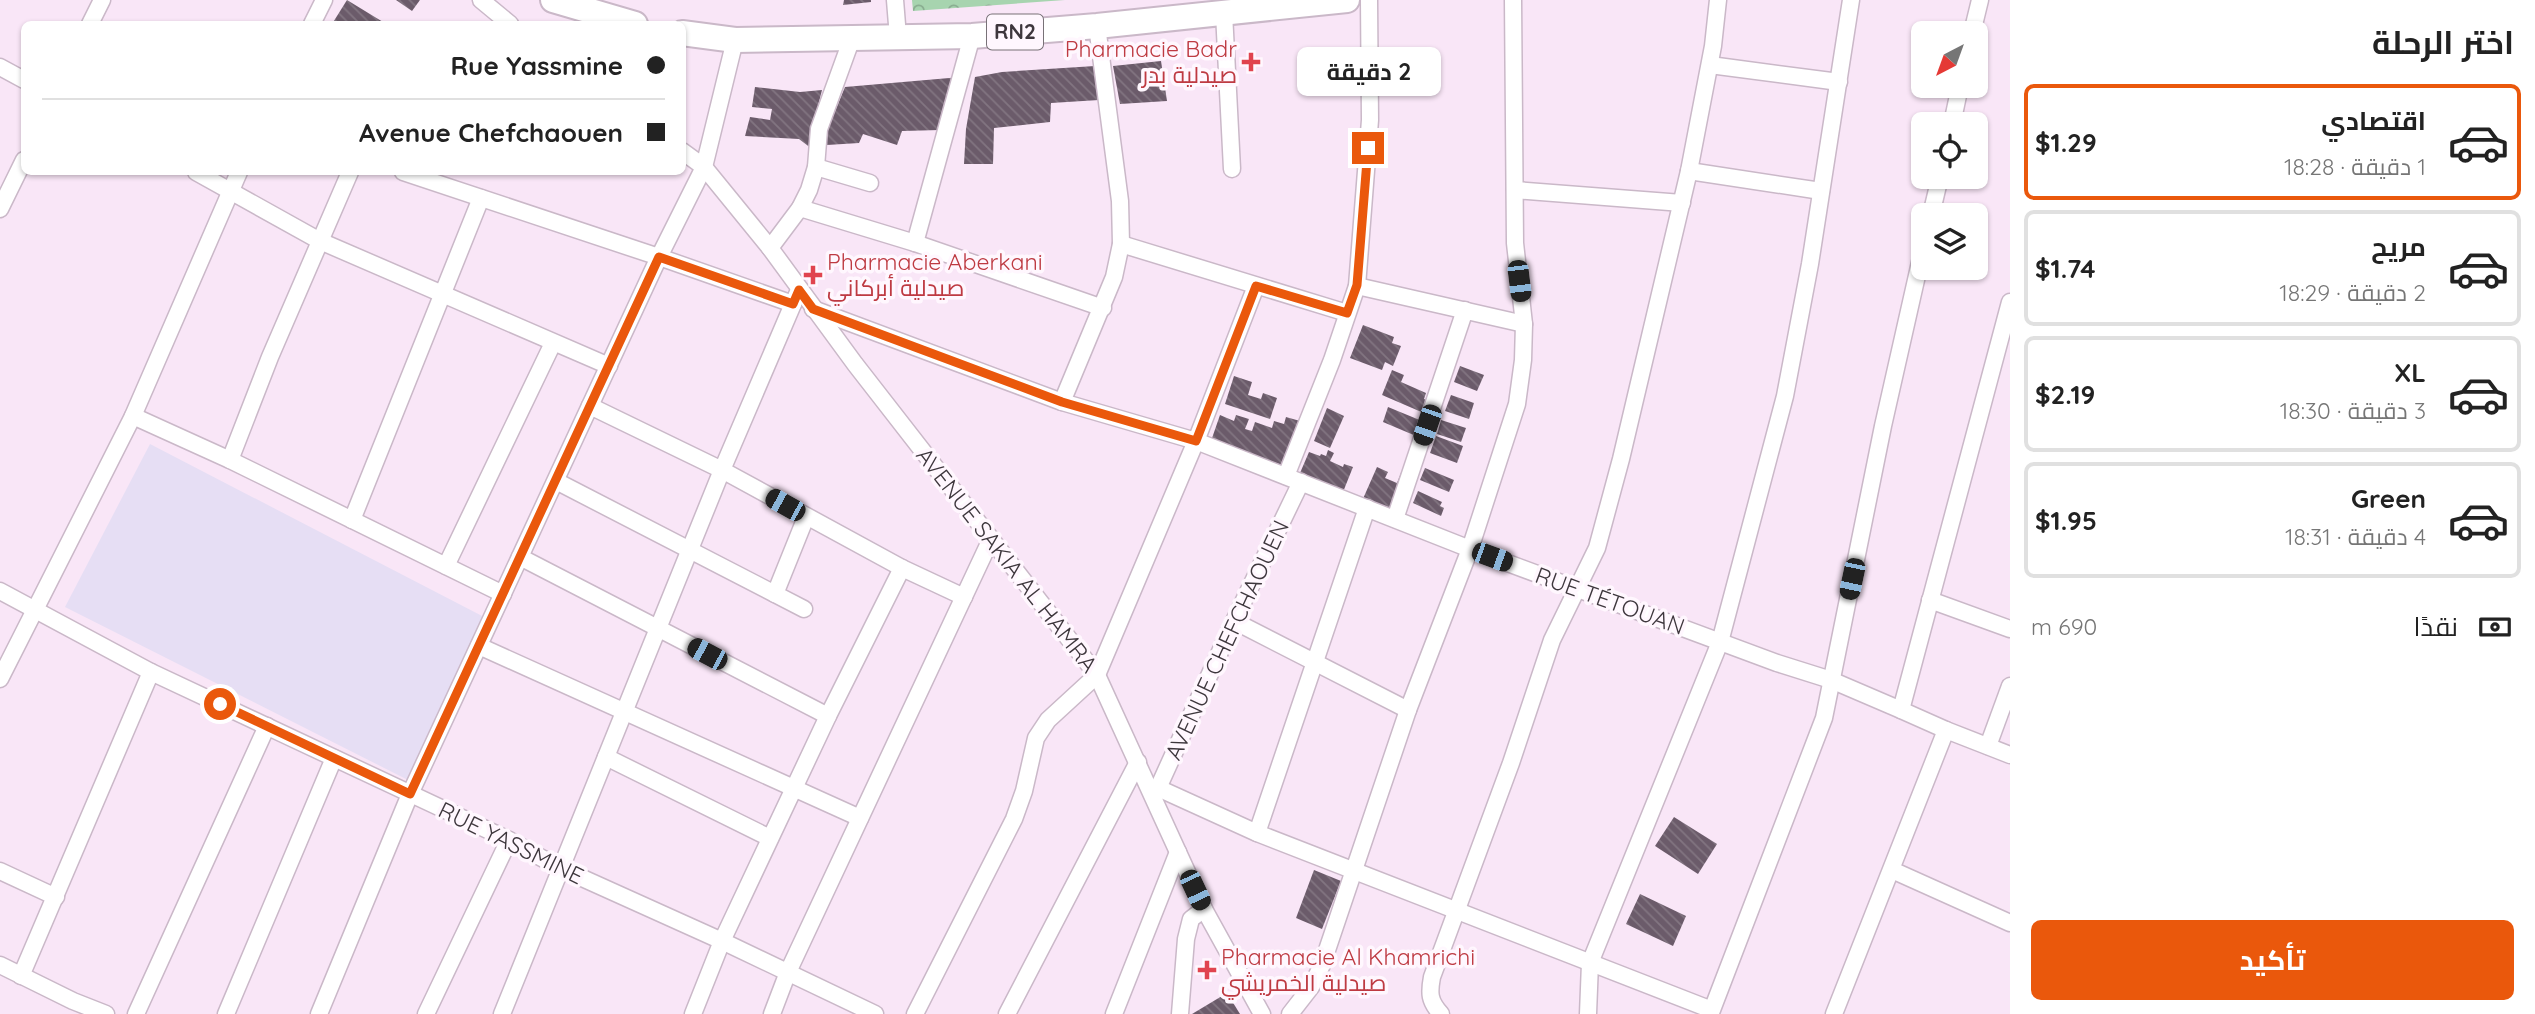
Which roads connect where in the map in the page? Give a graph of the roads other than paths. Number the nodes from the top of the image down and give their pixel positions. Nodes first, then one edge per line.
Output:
1 (102, 0) edge
2 (324, 0) edge
3 (481, 0) edge
4 (554, 0) edge
5 (895, 0) edge
6 (1347, 0) edge
7 (1369, 0) edge
8 (1513, 0) edge
9 (1718, 0) edge
10 (1851, 0) edge
11 (1980, 0) edge
12 (1224, 13) junction
13 (92, 21) edge
14 (314, 21) edge
15 (506, 21) edge
16 (625, 21) edge
17 (1975, 21) edge
18 (1097, 26) junction
19 (686, 34) edge
20 (972, 36) junction
21 (898, 37) junction
22 (852, 38) junction
23 (735, 40) junction
24 (1710, 65) junction
25 (0, 67) edge
26 (21, 78) edge
27 (1839, 82) junction
28 (686, 154) edge
29 (21, 166) edge
30 (704, 167) junction
31 (816, 167) junction
32 (1232, 169) dead end
33 (1689, 171) junction
34 (202, 175) edge
35 (237, 175) edge
36 (349, 175) edge
37 (412, 175) edge
38 (870, 183) dead end
39 (229, 190) junction
40 (1515, 190) junction
41 (1821, 191) junction
42 (481, 198) junction
43 (1682, 203) junction
44 (800, 208) junction
45 (0, 209) edge
46 (320, 241) junction
47 (915, 243) junction
48 (1121, 244) junction
49 (770, 248) junction
50 (659, 257) junction
51 (1916, 280) edge
52 (1357, 285) junction
53 (1256, 286) junction
54 (441, 295) junction
55 (796, 297) junction
56 (2010, 302) edge
57 (813, 309) junction
58 (1103, 309) junction
59 (1465, 310) junction
60 (1347, 313) junction
61 (1524, 324) junction
62 (553, 342) junction
63 (609, 366) junction
64 (1062, 402) junction
65 (590, 406) junction
66 (133, 416) junction
67 (1196, 441) junction
68 (230, 460) junction
69 (722, 470) junction
70 (1294, 479) junction
71 (556, 481) junction
72 (1367, 508) junction
73 (806, 517) junction
74 (1395, 519) junction
75 (352, 520) junction
76 (992, 539) junction
77 (1470, 549) junction
78 (691, 550) junction
79 (520, 557) junction
80 (446, 566) junction
81 (902, 568) junction
82 (1576, 588) junction
83 (0, 591) edge
84 (503, 594) junction
85 (775, 594) junction
86 (964, 597) junction
87 (1930, 600) junction
88 (36, 609) junction
89 (804, 609) dead end
90 (1234, 621) junction
91 (659, 629) junction
92 (2010, 629) edge
93 (1720, 642) junction
94 (479, 646) junction
95 (1315, 662) junction
96 (151, 672) junction
97 (1097, 676) junction
98 (0, 679) edge
99 (1831, 680) junction
100 (2010, 686) edge
101 (625, 710) junction
102 (1408, 710) junction
103 (1901, 710) junction
104 (828, 716) junction
105 (267, 726) junction
106 (1946, 730) junction
107 (1988, 746) junction
108 (2010, 755) edge
109 (606, 757) junction
110 (334, 758) junction
111 (1139, 762) junction
112 (794, 788) junction
113 (1155, 793) junction
114 (410, 794) junction
115 (860, 818) junction
116 (1257, 834) junction
117 (770, 838) junction
118 (509, 840) junction
119 (1178, 852) junction
120 (560, 868) junction
121 (1354, 870) junction
122 (1892, 870) junction
123 (0, 871) edge
124 (56, 897) junction
125 (1204, 909) junction
126 (1457, 910) junction
127 (2010, 923) edge
128 (722, 941) junction
129 (1590, 963) junction
130 (0, 965) edge
131 (788, 972) junction
132 (21, 976) junction
133 (1840, 1012) edge
134 (1714, 1013) edge
135 (106, 1014) edge
136 (136, 1014) edge
137 (226, 1014) edge
138 (319, 1014) edge
139 (426, 1014) edge
140 (502, 1014) edge
141 (692, 1014) edge
142 (772, 1014) edge
143 (875, 1014) edge
144 (915, 1014) edge
145 (1007, 1014) edge
146 (1114, 1014) edge
147 (1181, 1014) edge
148 (1262, 1014) edge
149 (1290, 1014) edge
150 (1441, 1014) edge
151 (1588, 1014) edge

1 - 13 street
2 - 14 street
3 - 15 street
4 - 16 main road
5 - 21 street
6 - 12 main road, RN2
7 - 52 street, AVENUE CHEFCHAOUEN
8 - 40 street
9 - 24 street
10 - 27 street
11 - 17 street
12 - 18 main road, RN2
12 - 32 street
18 - 20 main road, RN2
18 - 48 street
19 - 23 main road, RN2
20 - 21 main road, RN2
20 - 47 street
21 - 22 main road, RN2
22 - 23 main road, RN2
22 - 31 street
23 - 30 street
24 - 27 street
24 - 33 street
25 - 26 street
27 - 41 street
28 - 30 street, AVENUE SAKIA AL HAMRA
29 - 45 street
30 - 49 street, AVENUE SAKIA AL HAMRA
30 - 50 street
31 - 38 street
31 - 44 street
33 - 41 street
33 - 43 street
34 - 39 street
35 - 39 street
36 - 46 street
37 - 42 street
39 - 46 street
39 - 66 street
40 - 43 street
40 - 61 street
41 - 93 street
42 - 50 street
42 - 54 street
43 - 82 street
44 - 47 street
44 - 49 street
46 - 54 street
46 - 68 street
47 - 58 street
48 - 53 street
48 - 58 street
49 - 55 street, AVENUE SAKIA AL HAMRA
50 - 55 street
50 - 63 street
51 - 99 street
52 - 59 street
52 - 60 street, AVENUE CHEFCHAOUEN
53 - 60 street
53 - 67 street
54 - 62 street
54 - 75 street
55 - 57 street, AVENUE SAKIA AL HAMRA
55 - 69 street
56 - 87 street
57 - 64 street
57 - 76 street, AVENUE SAKIA AL HAMRA
58 - 64 street
59 - 61 street
59 - 74 street
60 - 70 street, AVENUE CHEFCHAOUEN
61 - 77 street
62 - 63 street
62 - 80 street
63 - 65 street
64 - 67 street, RUE TÉTOUAN
65 - 69 street
65 - 71 street
66 - 68 street
66 - 88 street
67 - 70 street, RUE TÉTOUAN
67 - 97 street
68 - 75 street
69 - 73 street
69 - 78 street
70 - 72 street, RUE TÉTOUAN
70 - 90 street, AVENUE CHEFCHAOUEN
71 - 78 street
71 - 79 street
72 - 74 street, RUE TÉTOUAN
72 - 95 street
73 - 81 street
73 - 85 street
74 - 77 street, RUE TÉTOUAN
75 - 80 street
76 - 86 street
76 - 97 street, AVENUE SAKIA AL HAMRA
77 - 82 street, RUE TÉTOUAN
77 - 102 street
78 - 85 street
78 - 91 street
79 - 84 street
79 - 91 street
80 - 84 street
81 - 86 street
81 - 104 street
82 - 93 street, RUE TÉTOUAN
82 - 126 street
83 - 88 street, RUE YASSMINE
84 - 94 street
85 - 89 street
86 - 115 street
87 - 92 street
87 - 103 street
88 - 96 street, RUE YASSMINE
88 - 98 street
90 - 95 street
90 - 113 street, AVENUE CHEFCHAOUEN
91 - 101 street
91 - 104 street
93 - 99 street, RUE TÉTOUAN
93 - 129 street
94 - 101 street
94 - 114 street
95 - 102 street
95 - 116 street
96 - 105 street, RUE YASSMINE
96 - 124 street
97 - 111 street, AVENUE SAKIA AL HAMRA
97 - 144 street
99 - 103 street, RUE TÉTOUAN
99 - 134 street
100 - 107 street
101 - 109 street
101 - 112 street
102 - 121 street
103 - 106 street, RUE TÉTOUAN
104 - 112 street
105 - 110 street, RUE YASSMINE
105 - 136 street
106 - 107 street, RUE TÉTOUAN
106 - 122 street
107 - 108 street, RUE TÉTOUAN
109 - 117 street
109 - 120 street
110 - 114 street, RUE YASSMINE
110 - 137 street
111 - 113 street, AVENUE SAKIA AL HAMRA
111 - 145 street
112 - 115 street
112 - 117 street
113 - 116 street
113 - 119 street, AVENUE SAKIA AL HAMRA
114 - 118 street, RUE YASSMINE
114 - 138 street
115 - 131 street
116 - 121 street
117 - 128 street
118 - 120 street, RUE YASSMINE
118 - 139 street
119 - 125 street, AVENUE SAKIA AL HAMRA
119 - 146 street
120 - 128 street, RUE YASSMINE
120 - 140 street
121 - 126 street
121 - 149 street
122 - 127 street
122 - 133 street
123 - 124 street
124 - 132 street
125 - 147 street
125 - 148 street, AVENUE SAKIA AL HAMRA
126 - 129 street
126 - 150 street
128 - 131 street, RUE YASSMINE
128 - 141 street
129 - 134 street
129 - 151 street
130 - 132 street
131 - 142 street
131 - 143 street, RUE YASSMINE
132 - 135 street

